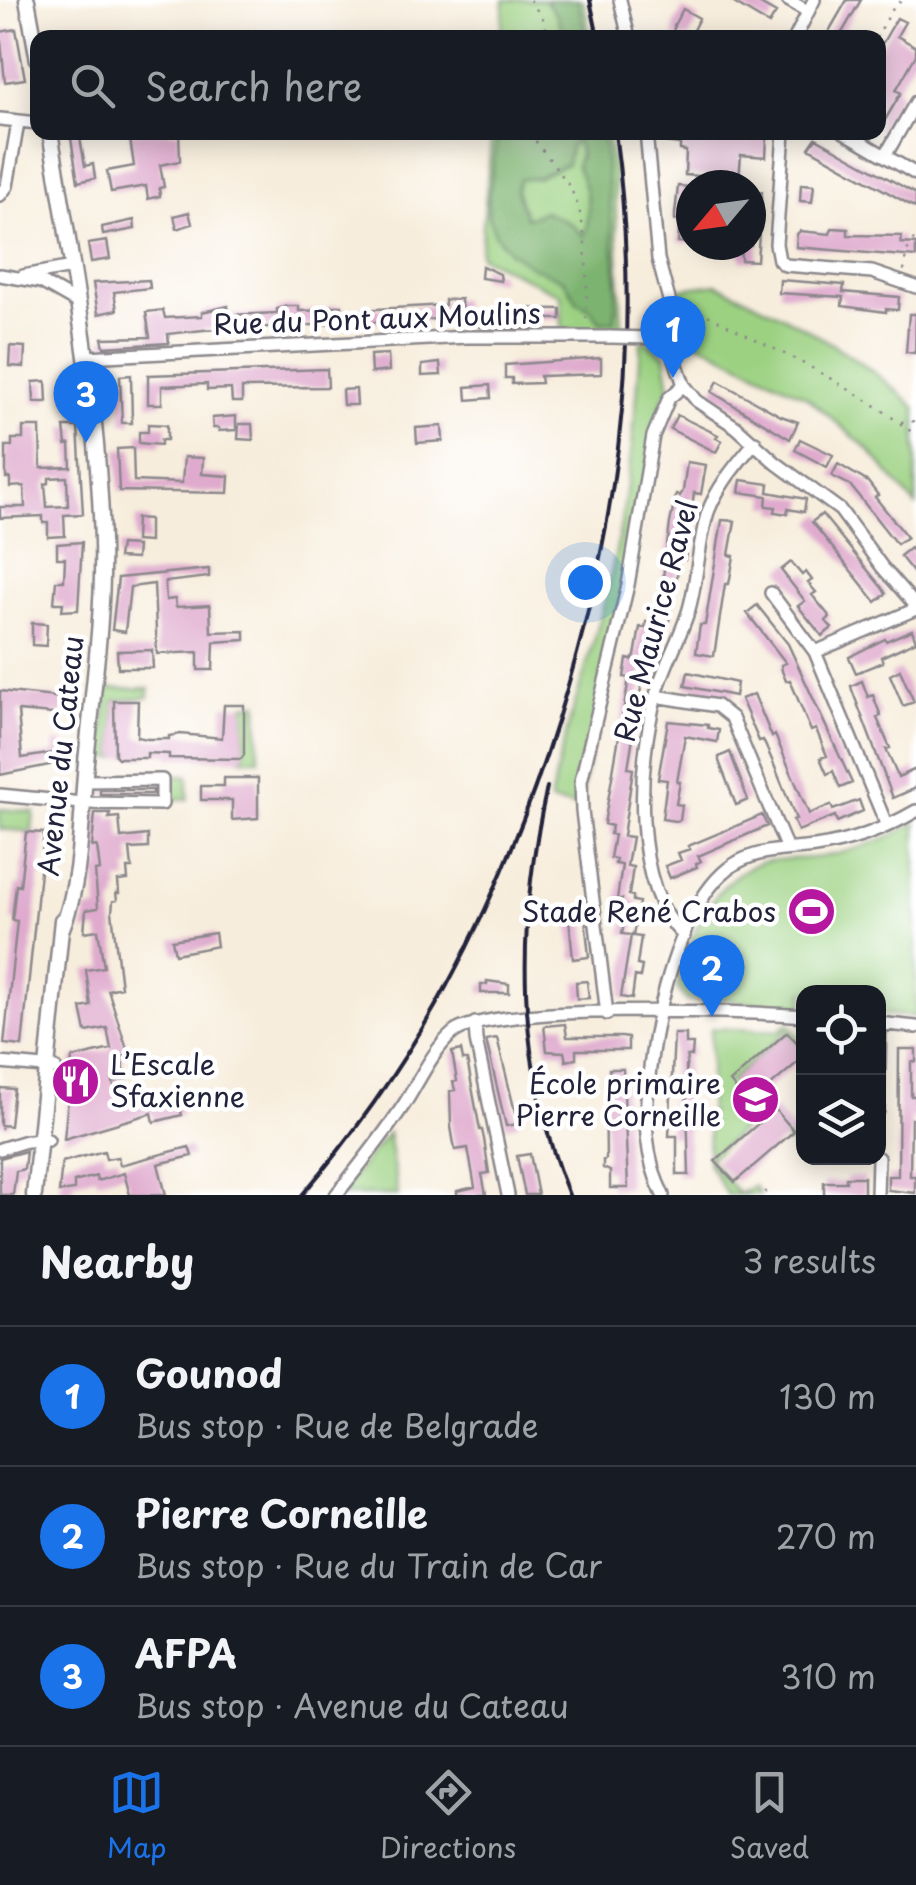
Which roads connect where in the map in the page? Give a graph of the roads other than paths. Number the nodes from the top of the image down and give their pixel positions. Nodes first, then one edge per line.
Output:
1 (27, 0) edge
2 (620, 0) edge
3 (788, 0) edge
4 (811, 5) edge
5 (32, 30) edge
6 (627, 30) edge
7 (800, 30) edge
8 (916, 102) edge
9 (0, 120) edge
10 (18, 123) junction
11 (30, 123) edge
12 (51, 140) edge
13 (647, 140) edge
14 (783, 140) edge
15 (858, 140) edge
16 (885, 156) junction
17 (916, 174) edge
18 (0, 196) edge
19 (73, 271) junction
20 (0, 275) edge
21 (22, 276) junction
22 (41, 282) junction
23 (916, 288) edge
24 (78, 303) junction
25 (670, 338) junction
26 (87, 357) junction
27 (684, 385) junction
28 (754, 442) junction
29 (100, 588) junction
30 (771, 593) dead end
31 (916, 608) edge
32 (815, 652) junction
33 (656, 696) junction
34 (84, 781) junction
35 (0, 795) edge
36 (77, 803) junction
37 (916, 810) edge
38 (887, 826) junction
39 (787, 849) junction
40 (684, 936) junction
41 (660, 1012) junction
42 (607, 1014) junction
43 (796, 1015) edge
44 (475, 1022) junction
45 (886, 1024) edge
46 (916, 1027) edge
47 (0, 1062) edge
48 (51, 1067) junction
49 (44, 1140) junction
50 (0, 1149) edge
51 (878, 1165) edge
52 (34, 1195) edge
53 (43, 1195) edge
54 (336, 1195) edge
55 (508, 1195) edge
56 (664, 1195) edge
57 (877, 1195) edge

1 - 5 main road
2 - 6 street
3 - 4 street
4 - 7 street
8 - 16 street
9 - 10 street
10 - 11 street
10 - 18 street
12 - 19 main road, Avenue du Cateau
13 - 25 street
14 - 23 street
15 - 16 street
16 - 17 street
19 - 21 street
19 - 22 street
19 - 24 main road, Avenue du Cateau
20 - 21 street
21 - 22 street
22 - 24 street
24 - 26 main road, Avenue du Cateau
25 - 26 street, Rue du Pont aux Moulins, bridge
25 - 27 street
26 - 29 main road, Avenue du Cateau
27 - 28 street
27 - 42 street
28 - 31 street
28 - 33 street, Rue Maurice Ravel
29 - 34 main road, Avenue du Cateau
29 - 36 main road, Avenue du Cateau
30 - 32 street
31 - 32 street
32 - 38 street
33 - 39 street
33 - 40 street, Rue Maurice Ravel
34 - 36 main road, Avenue du Cateau
34 - 36 street
35 - 36 street
36 - 48 main road, Avenue du Cateau
37 - 38 street
38 - 39 street
39 - 40 street
40 - 41 street
41 - 42 street
41 - 43 street
41 - 56 street
42 - 44 street
44 - 54 street
44 - 55 street
45 - 46 street
47 - 48 street
48 - 49 main road, Avenue du Cateau
49 - 50 street
49 - 52 main road, Avenue du Cateau
49 - 53 main road, Avenue du Cateau
51 - 57 street

